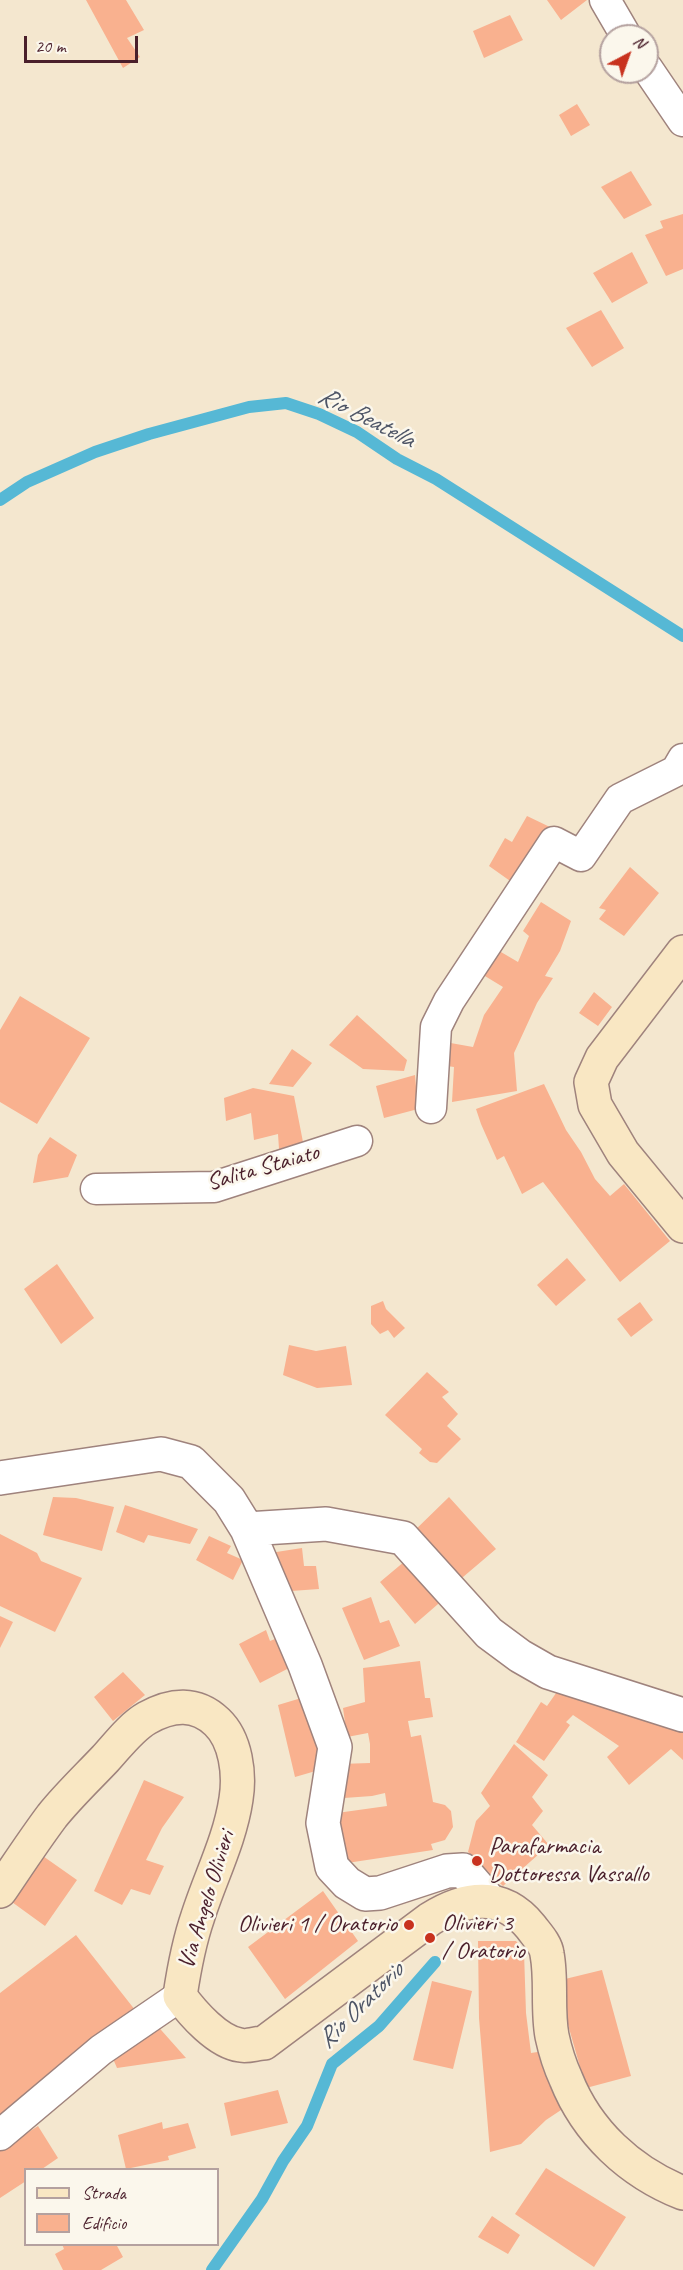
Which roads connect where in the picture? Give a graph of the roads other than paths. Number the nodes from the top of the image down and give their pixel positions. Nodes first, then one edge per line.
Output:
1 (605, 0) edge
2 (619, 24) edge
3 (658, 84) edge
4 (683, 121) edge
5 (683, 759) edge
6 (683, 952) edge
7 (431, 1108) dead end
8 (357, 1141) dead end
9 (96, 1189) dead end
10 (683, 1226) edge
11 (0, 1478) edge
12 (247, 1529) junction
13 (683, 1714) edge
14 (0, 1891) edge
15 (489, 1900) junction
16 (180, 1996) junction
17 (0, 2135) edge
18 (683, 2193) edge

1 - 2 street
3 - 4 street
5 - 7 street
6 - 10 main road
8 - 9 street, Salita Staiato
11 - 12 street
12 - 13 street
12 - 15 street
14 - 16 main road, Via Angelo Olivieri
15 - 16 main road, Via Angelo Olivieri
15 - 18 main road
16 - 17 street

